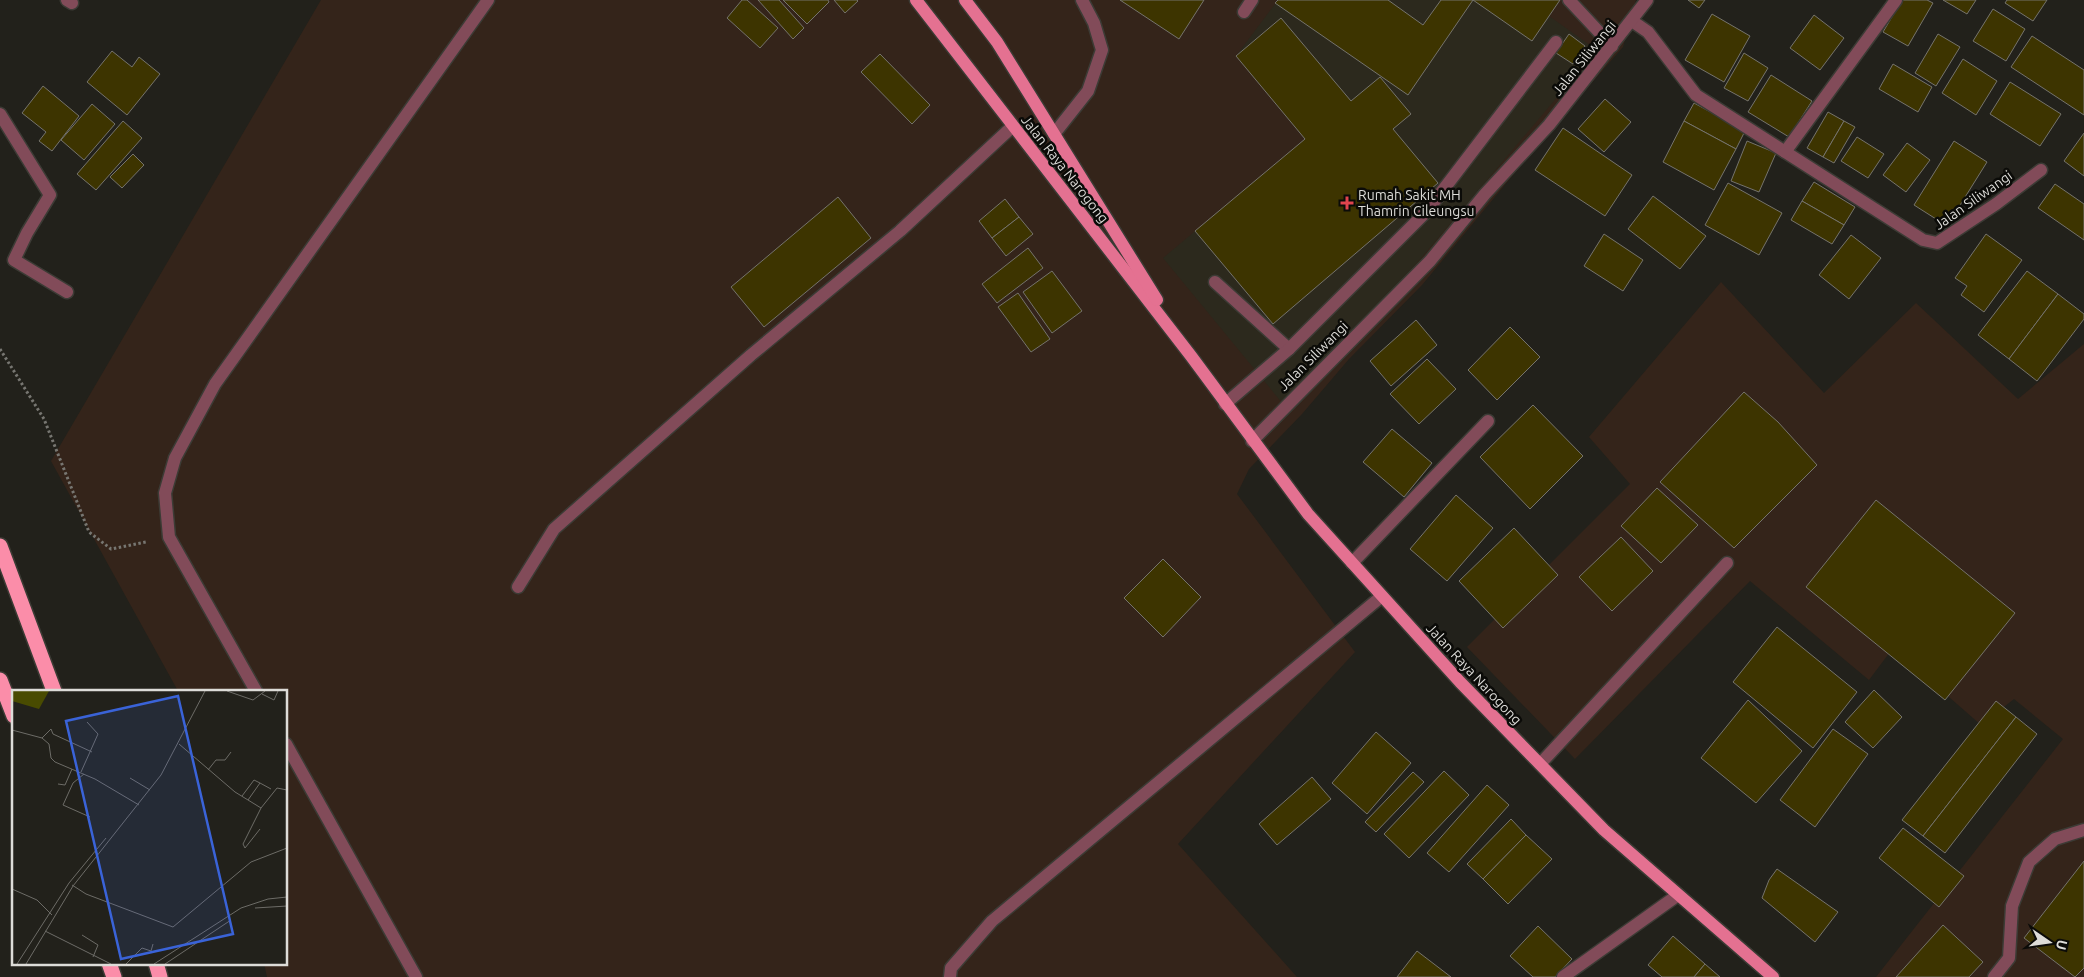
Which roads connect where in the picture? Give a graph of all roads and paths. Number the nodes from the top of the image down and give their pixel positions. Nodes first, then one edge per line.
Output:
1 (488, 0) edge
2 (916, 0) edge
3 (966, 0) edge
4 (1082, 0) edge
5 (1252, 0) edge
6 (1569, 0) edge
7 (1647, 0) edge
8 (1896, 0) edge
9 (1244, 12) dead end
10 (1632, 21) junction
11 (1556, 42) dead end
12 (1612, 46) junction
13 (0, 114) edge
14 (1013, 126) junction
15 (1054, 134) junction
16 (1785, 152) junction
17 (2041, 170) dead end
18 (1215, 282) dead end
19 (67, 292) dead end
20 (1290, 348) junction
21 (0, 349) edge
22 (1191, 356) junction
23 (1226, 404) junction
24 (1488, 421) dead end
25 (1252, 441) junction
26 (169, 537) junction
27 (0, 546) edge
28 (1727, 563) dead end
29 (1352, 564) junction
30 (518, 587) dead end
31 (1382, 596) junction
32 (0, 680) edge
33 (54, 690) edge
34 (255, 690) edge
35 (12, 711) edge
36 (288, 748) edge
37 (1540, 764) junction
38 (2084, 830) edge
39 (1678, 895) junction
40 (109, 964) edge
41 (156, 964) edge
42 (114, 977) edge
43 (160, 977) edge
44 (416, 977) edge
45 (950, 977) edge
46 (1563, 977) edge
47 (1773, 977) edge
48 (1994, 977) edge

1 - 26 street
2 - 14 main road, Jalan Raya Narogong
3 - 15 main road, Jalan Raya Narogong
4 - 15 street
5 - 9 street
6 - 12 street
7 - 10 street
8 - 16 street
10 - 12 street, Jalan Siliwangi
10 - 16 street, Jalan Siliwangi
11 - 20 street
12 - 25 street, Jalan Siliwangi
13 - 19 street
14 - 22 main road, Jalan Raya Narogong
14 - 30 street
15 - 22 main road, Jalan Raya Narogong
16 - 17 street, Jalan Siliwangi
18 - 20 street
20 - 23 street
21 - 26 path
22 - 23 main road, Jalan Raya Narogong
23 - 25 main road, Jalan Raya Narogong
24 - 29 street
25 - 29 main road, Jalan Raya Narogong
26 - 34 street
27 - 33 highway
28 - 37 street
29 - 31 main road, Jalan Raya Narogong
31 - 37 main road, Jalan Raya Narogong
31 - 45 street
32 - 35 highway
36 - 44 street
37 - 39 main road, Jalan Raya Narogong
38 - 48 street
39 - 46 street
39 - 47 main road, Jalan Raya Narogong
40 - 42 highway
41 - 43 highway

